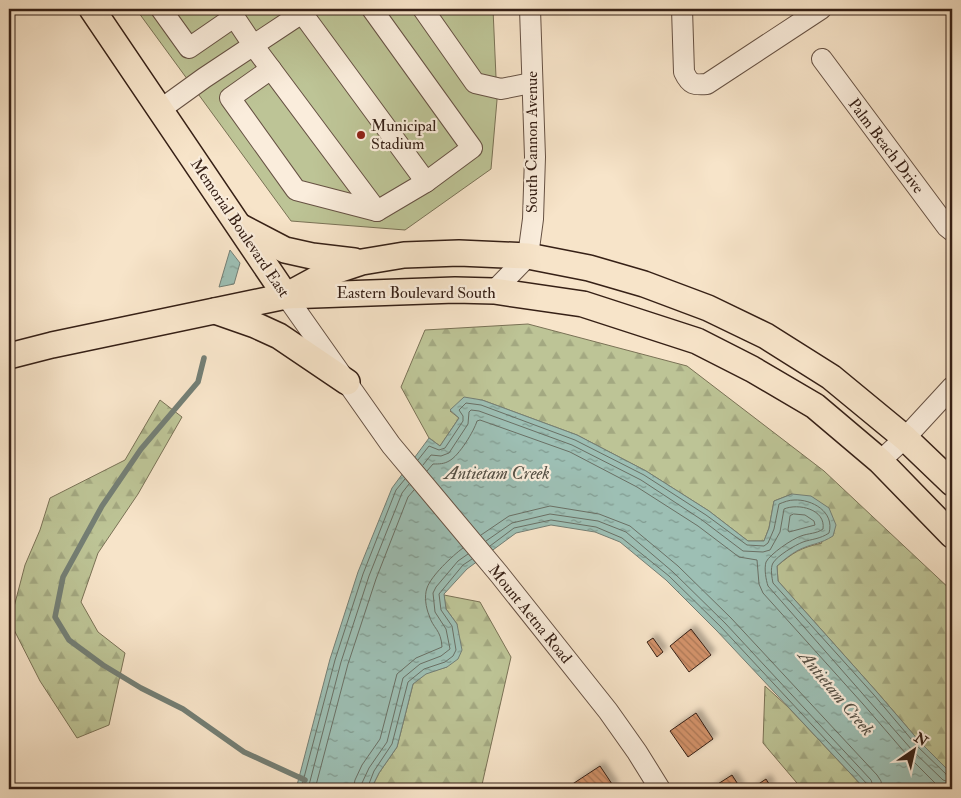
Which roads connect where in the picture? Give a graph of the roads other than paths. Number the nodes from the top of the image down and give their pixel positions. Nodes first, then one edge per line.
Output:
1 (92, 9) edge
2 (161, 9) edge
3 (372, 9) edge
4 (422, 9) edge
5 (530, 9) edge
6 (682, 9) edge
7 (821, 9) edge
8 (231, 13) edge
9 (294, 13) edge
10 (253, 45) junction
11 (822, 59) dead end
12 (271, 69) junction
13 (532, 83) junction
14 (161, 109) junction
15 (426, 182) junction
16 (377, 211) junction
17 (238, 226) junction
18 (952, 231) edge
19 (528, 256) junction
20 (362, 262) junction
21 (494, 291) junction
22 (286, 296) junction
23 (215, 311) junction
24 (9, 356) edge
25 (347, 382) junction
26 (952, 387) edge
27 (905, 438) junction
28 (391, 445) joint
29 (880, 461) junction
30 (952, 483) edge
31 (952, 534) edge
32 (660, 789) edge

1 - 14 main road, Memorial Boulevard East
2 - 8 street
3 - 15 street
4 - 13 street
5 - 13 street, South Cannon Avenue
6 - 7 street
8 - 10 street
9 - 10 street
9 - 15 street
10 - 12 street
10 - 14 street
11 - 18 street, Palm Beach Drive
12 - 16 street
12 - 16 street
13 - 19 street, South Cannon Avenue
14 - 17 main road, Memorial Boulevard East
15 - 16 street
17 - 20 main road
17 - 22 main road, Memorial Boulevard East
19 - 20 main road, Eastern Boulevard South
19 - 21 street
19 - 27 main road, Eastern Boulevard South
20 - 22 main road, Eastern Boulevard South
21 - 22 main road, Eastern Boulevard South
21 - 29 main road, Eastern Boulevard South
22 - 23 main road, Eastern Boulevard South
22 - 25 street, Memorial Boulevard East
23 - 24 main road, Eastern Boulevard South
23 - 25 main road
25 - 28 street, Memorial Boulevard East
26 - 27 street
27 - 29 street
27 - 30 main road, Eastern Boulevard South
28 - 32 street, Mount Aetna Road
29 - 31 main road, Eastern Boulevard South

